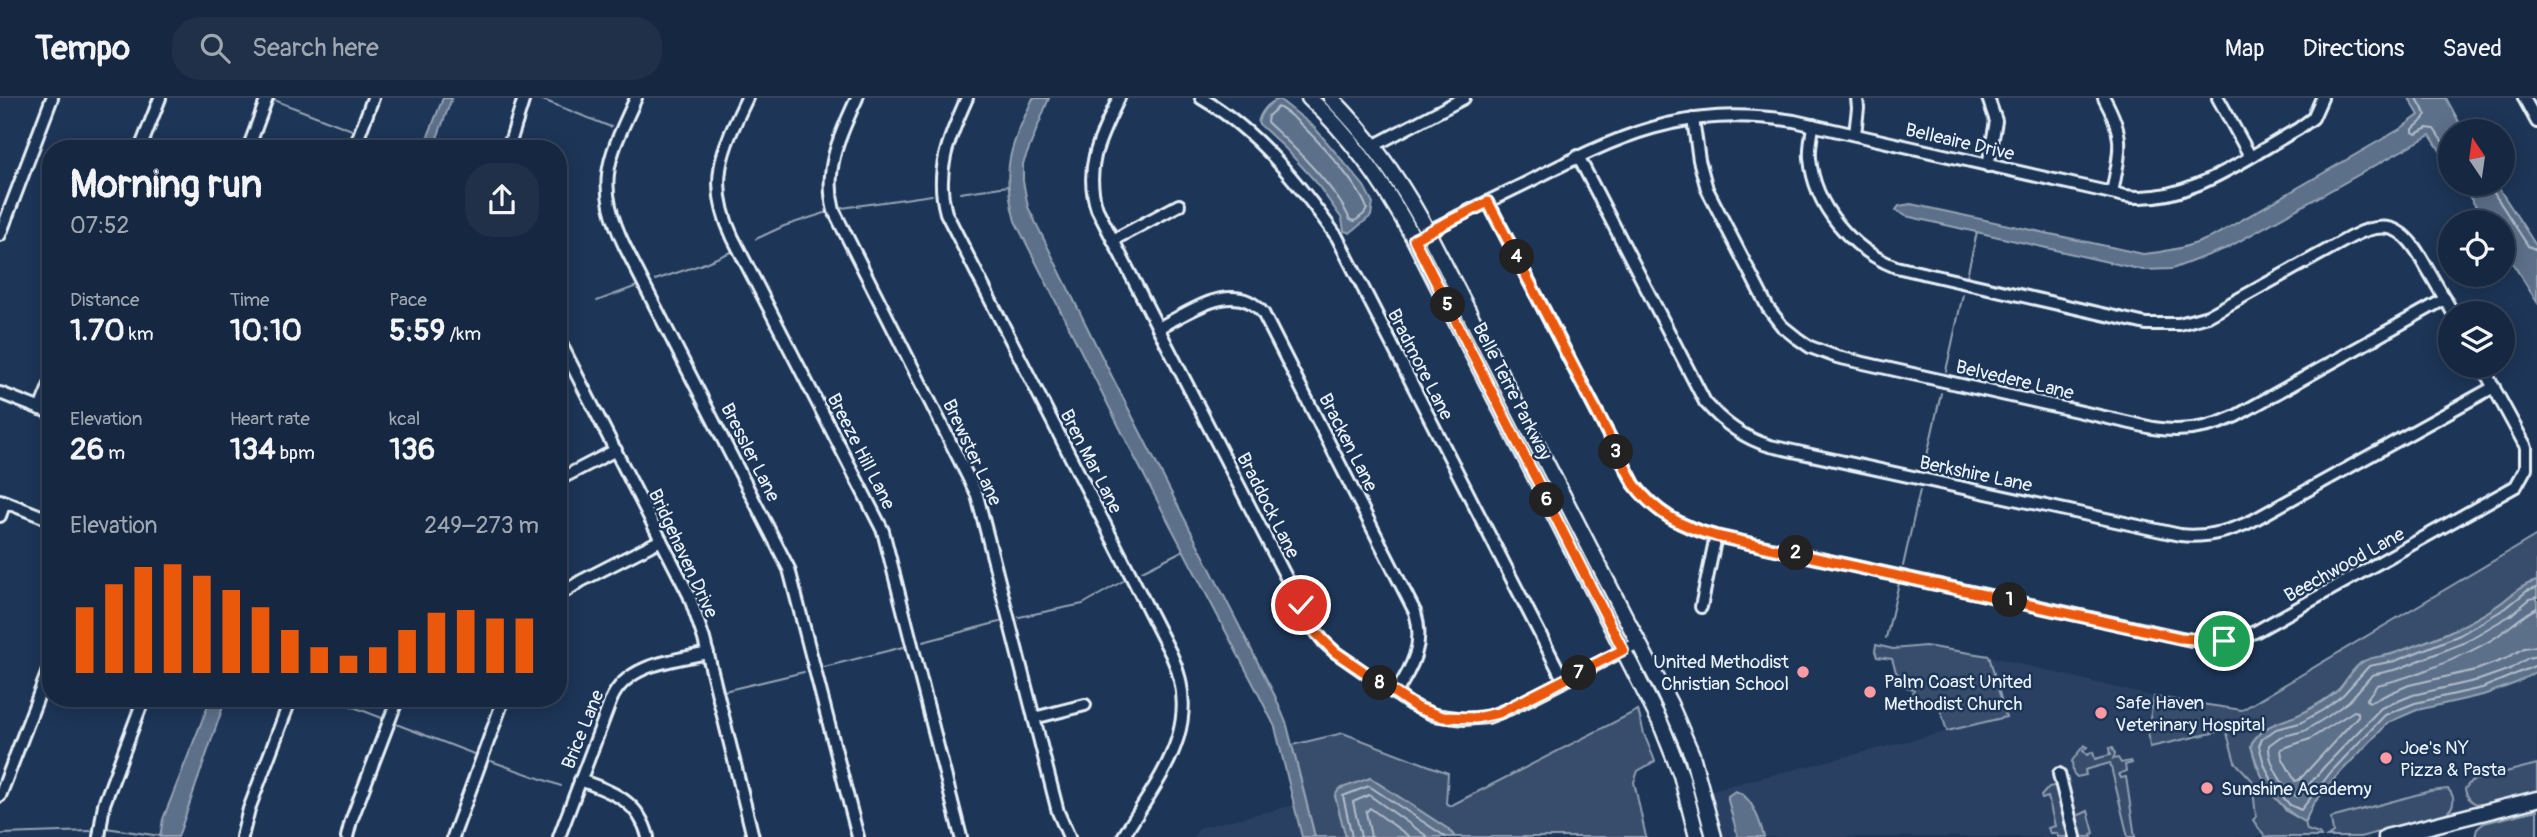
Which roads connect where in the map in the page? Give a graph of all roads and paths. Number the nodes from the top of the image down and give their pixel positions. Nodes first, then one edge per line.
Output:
1 (52, 98) edge
2 (160, 98) edge
3 (267, 98) edge
4 (373, 98) edge
5 (524, 98) edge
6 (636, 98) edge
7 (747, 98) edge
8 (857, 98) edge
9 (967, 98) edge
10 (1119, 98) edge
11 (1201, 98) edge
12 (1309, 98) edge
13 (1331, 98) edge
14 (1435, 98) edge
15 (1464, 98) edge
16 (1857, 98) edge
17 (1987, 98) edge
18 (2104, 98) edge
19 (2218, 98) edge
20 (2322, 98) edge
21 (2524, 98) edge
22 (1441, 110) junction
23 (1693, 119) junction
24 (2537, 122) edge
25 (1813, 125) junction
26 (1855, 134) junction
27 (144, 140) edge
28 (251, 140) edge
29 (357, 140) edge
30 (511, 140) edge
31 (1373, 146) junction
32 (1578, 156) junction
33 (2250, 156) junction
34 (1988, 166) junction
35 (2112, 193) junction
36 (1488, 202) junction
37 (1179, 205) dead end
38 (0, 234) edge
39 (1421, 236) junction
40 (1112, 240) junction
41 (2445, 299) joint
42 (1158, 328) junction
43 (567, 354) edge
44 (571, 361) junction
45 (567, 363) edge
46 (2489, 378) edge
47 (2494, 387) junction
48 (0, 393) edge
49 (42, 409) edge
50 (616, 450) junction
51 (2532, 458) edge
52 (567, 475) edge
53 (3, 501) edge
54 (0, 516) edge
55 (42, 516) edge
56 (1716, 536) junction
57 (661, 540) junction
58 (567, 590) edge
59 (1701, 607) dead end
60 (1638, 643) junction
61 (1623, 650) junction
62 (708, 653) junction
63 (1564, 681) junction
64 (42, 686) edge
65 (1395, 694) junction
66 (1085, 705) dead end
67 (141, 707) edge
68 (288, 707) edge
69 (395, 707) edge
70 (501, 707) edge
71 (1034, 718) junction
72 (2059, 774) dead end
73 (580, 780) junction
74 (1685, 791) junction
75 (0, 796) edge
76 (2537, 799) edge
77 (99, 837) edge
78 (242, 837) edge
79 (347, 837) edge
80 (453, 837) edge
81 (559, 837) edge
82 (649, 837) edge
83 (753, 837) edge
84 (858, 837) edge
85 (961, 837) edge
86 (1069, 837) edge
87 (1123, 837) edge
88 (1697, 837) edge
89 (1703, 837) edge
90 (1714, 837) edge
91 (2075, 837) edge
92 (2386, 837) edge

1 - 38 street
2 - 27 street
3 - 28 street
4 - 29 street
5 - 30 street
6 - 84 street, Bressler Lane
7 - 85 street, Breeze Hill Lane
8 - 71 street, Brewster Lane
9 - 87 street, Bren Mar Lane
10 - 40 street, Braddock Lane
11 - 63 street, Bradmore Lane
12 - 39 main road, Belle Terre Parkway
13 - 31 main road, Belle Terre Parkway
14 - 22 street
15 - 22 street
16 - 26 street
17 - 34 street
18 - 35 street
19 - 33 street
20 - 33 street, Belleaire Drive
21 - 24 street
22 - 31 street
23 - 25 street, Belleaire Drive
23 - 32 street, Belleaire Drive
23 - 41 street, Belvedere Lane
25 - 26 street, Belleaire Drive
25 - 41 street
26 - 34 street, Belleaire Drive
31 - 39 main road, Belle Terre Parkway
32 - 36 street, Belleaire Drive
32 - 47 street, Berkshire Lane
33 - 35 street, Belleaire Drive
34 - 35 street, Belleaire Drive
36 - 39 street, Belleaire Drive
36 - 56 street, Beechwood Lane
37 - 40 street
39 - 60 main road, Belle Terre Parkway
39 - 61 main road, Belle Terre Parkway
40 - 42 street, Braddock Lane
42 - 65 street, Braddock Lane
42 - 65 street, Bracken Lane
43 - 44 street, Bridgehaven Drive
44 - 45 street
44 - 50 street, Bridgehaven Drive
46 - 47 street, Beechwood Lane
47 - 51 street, Beechwood Lane
48 - 49 street
50 - 52 street
50 - 57 street, Bridgehaven Drive
51 - 56 street, Beechwood Lane
53 - 54 street
53 - 55 street
56 - 59 street
57 - 58 street
57 - 62 street, Bridgehaven Drive
60 - 61 street, Braddock Lane
60 - 90 main road, Belle Terre Parkway
61 - 63 street, Braddock Lane
61 - 74 main road, Belle Terre Parkway
62 - 73 street, Brice Lane
62 - 83 street, Bridgehaven Drive
63 - 65 street, Braddock Lane
64 - 75 street
66 - 71 street
67 - 77 street
68 - 78 street
69 - 79 street
70 - 80 street
71 - 86 street, Brewster Lane
72 - 91 street
73 - 81 street, Brice Lane
73 - 82 street
74 - 88 main road, Belle Terre Parkway
74 - 89 street
76 - 92 main road

